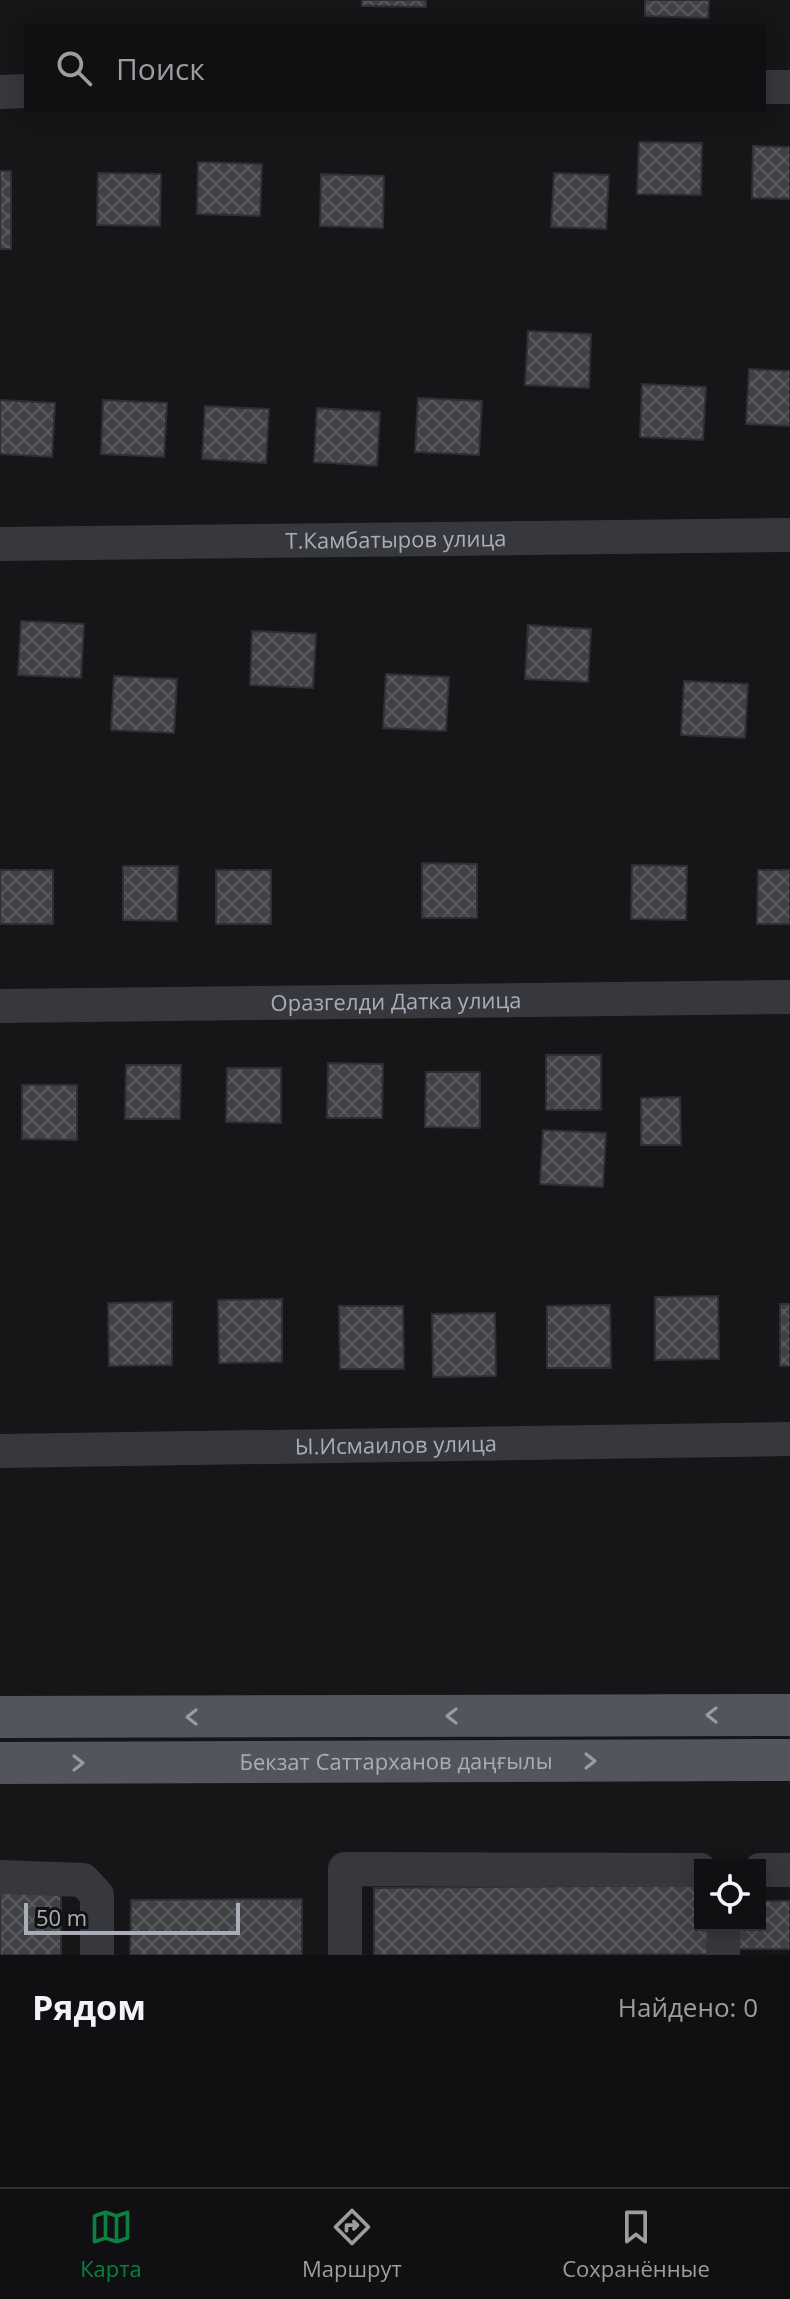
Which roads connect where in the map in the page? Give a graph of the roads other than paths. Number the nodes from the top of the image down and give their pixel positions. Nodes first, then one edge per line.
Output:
1 (766, 87) edge
2 (790, 87) edge
3 (24, 91) edge
4 (0, 92) edge
5 (790, 535) edge
6 (0, 544) edge
7 (790, 997) edge
8 (0, 1006) edge
9 (790, 1439) edge
10 (0, 1451) edge
11 (790, 1715) edge
12 (0, 1717) edge
13 (790, 1760) edge
14 (0, 1763) edge
15 (694, 1870) edge
16 (766, 1870) edge
17 (790, 1870) edge
18 (0, 1877) edge
19 (724, 1931) edge
20 (97, 1955) edge
21 (345, 1955) edge
22 (723, 1955) edge

1 - 2 street
3 - 4 street
5 - 6 street, Т.Камбатыров улица
7 - 8 street, Оразгелди Датка улица
9 - 10 street, Ы.Исмаилов улица
11 -> 12 main road, Бекзат Саттарханов даңғылы
14 -> 13 main road, Бекзат Саттарханов даңғылы
15 - 21 street
16 - 17 street
18 - 20 street
19 - 22 street

